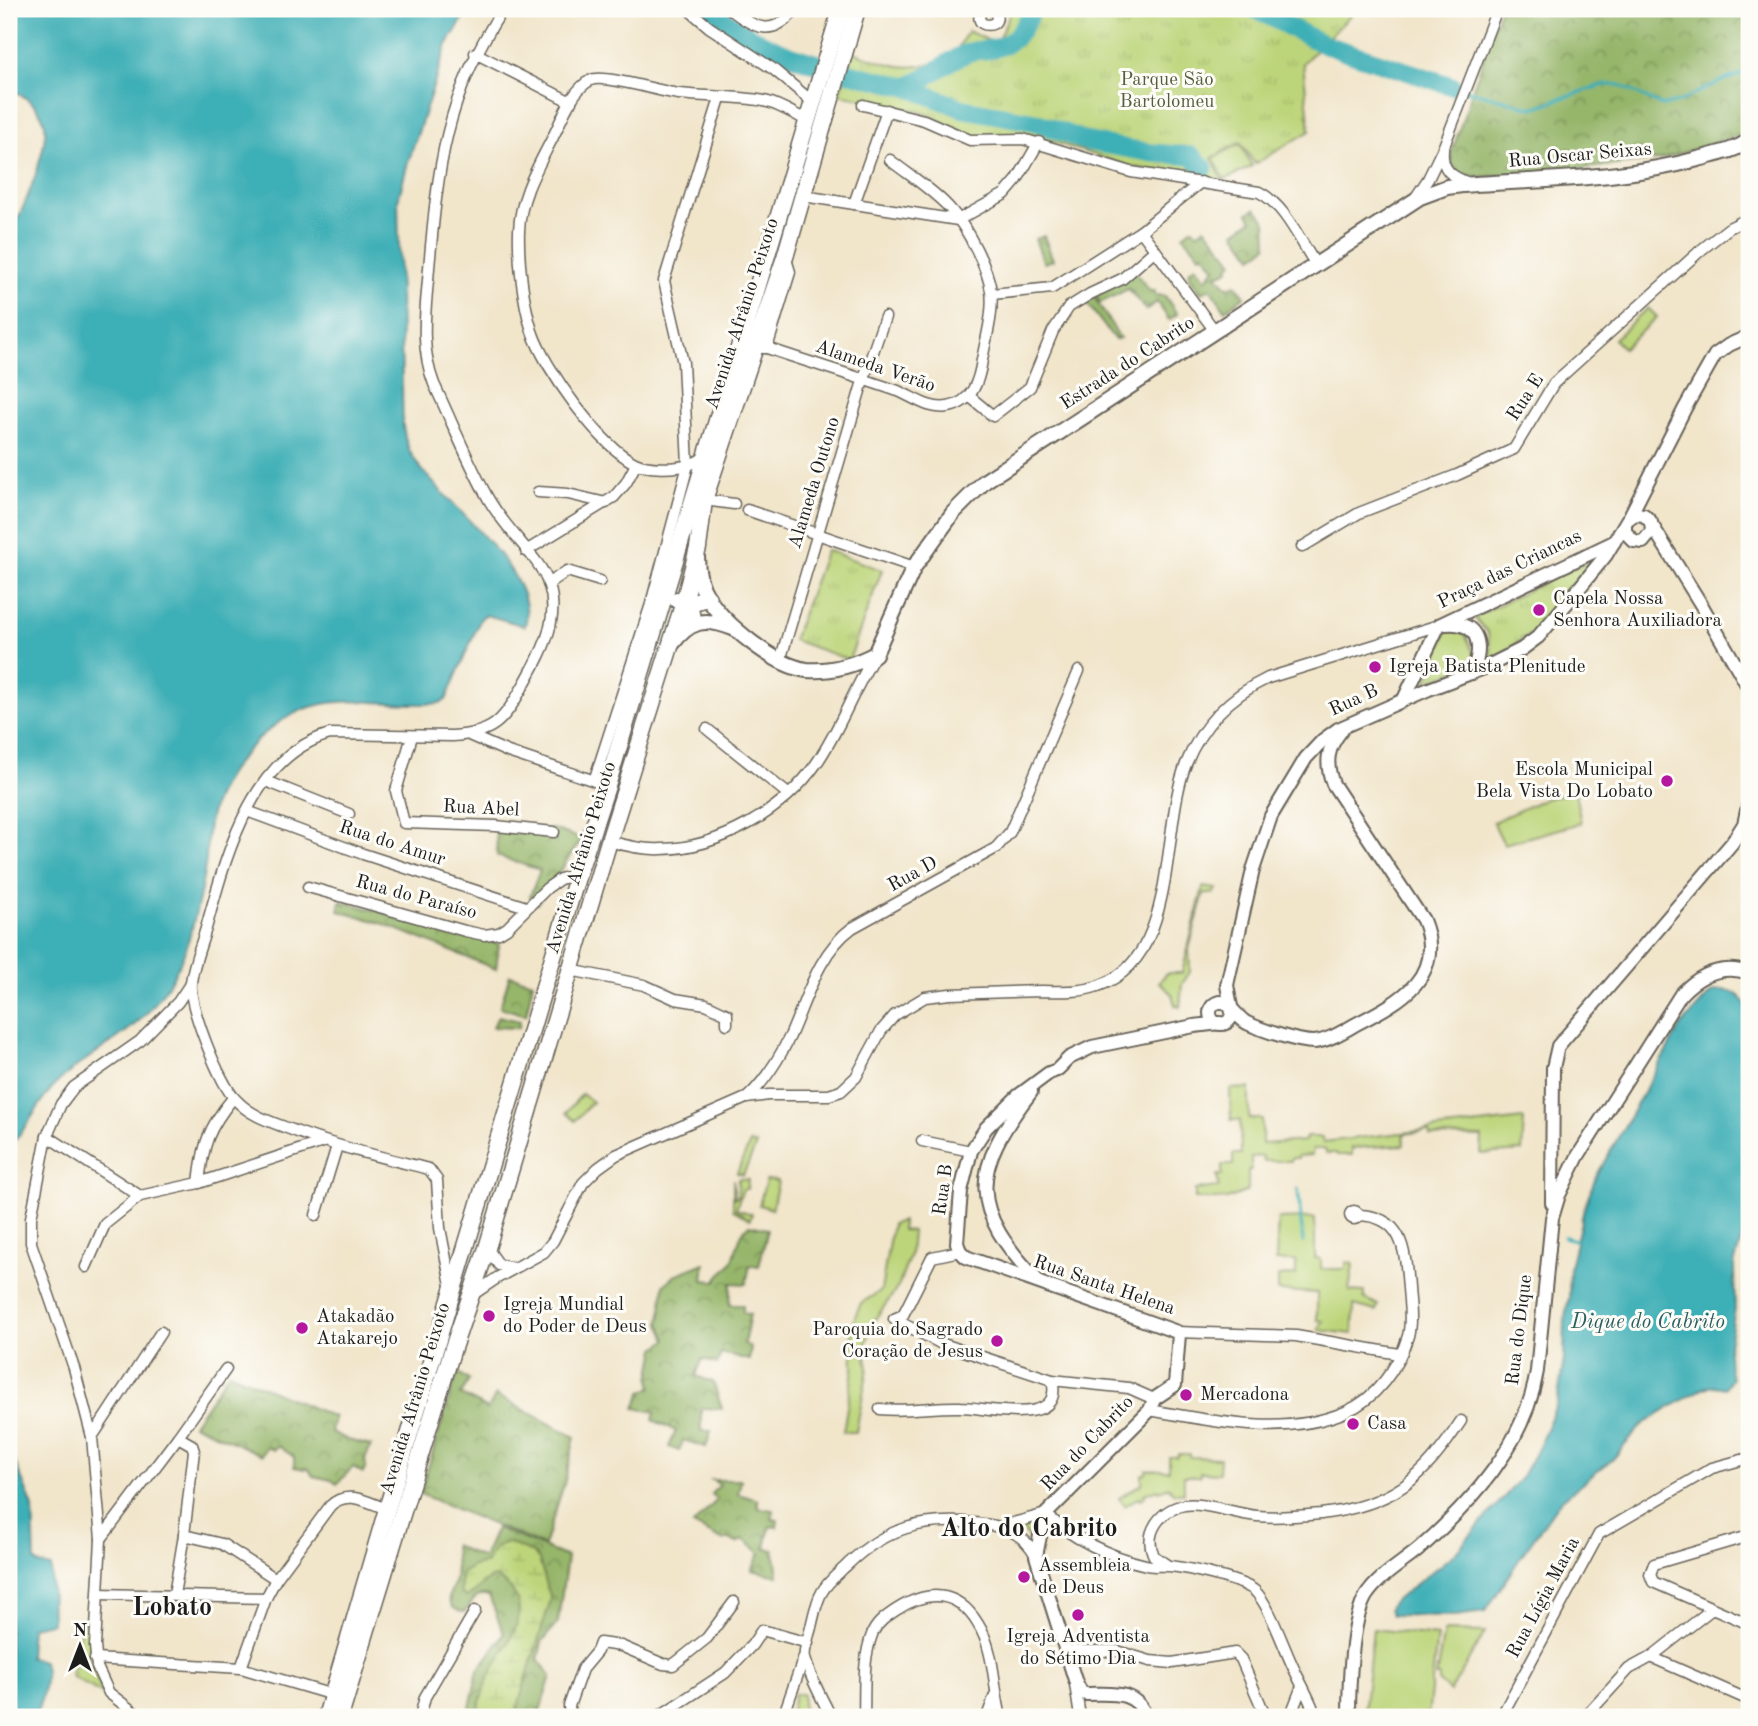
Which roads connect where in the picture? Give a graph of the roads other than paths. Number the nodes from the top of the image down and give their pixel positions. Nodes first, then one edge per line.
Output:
1 (503, 9) edge
2 (688, 9) edge
3 (730, 9) edge
4 (796, 9) edge
5 (841, 9) edge
6 (857, 9) edge
7 (984, 9) edge
8 (993, 9) edge
9 (1497, 9) edge
10 (840, 39) junction
11 (475, 53) junction
12 (720, 98) junction
13 (815, 98) junction
14 (571, 102) junction
15 (863, 106) dead end
16 (887, 110) junction
17 (808, 121) junction
18 (1749, 141) edge
19 (1038, 142) junction
20 (1444, 146) junction
21 (890, 160) dead end
22 (1201, 182) junction
23 (1473, 184) junction
24 (803, 197) junction
25 (1413, 201) junction
26 (854, 204) junction
27 (1749, 218) edge
28 (958, 220) junction
29 (1141, 232) junction
30 (1155, 250) junction
31 (1316, 265) junction
32 (992, 294) junction
33 (885, 317) dead end
34 (1215, 331) junction
35 (1749, 336) edge
36 (762, 348) junction
37 (863, 381) junction
38 (969, 396) junction
39 (707, 456) junction
40 (636, 464) junction
41 (688, 466) junction
42 (1646, 489) junction
43 (538, 492) dead end
44 (705, 500) junction
45 (606, 503) junction
46 (734, 504) dead end
47 (747, 510) dead end
48 (1628, 520) junction
49 (1652, 524) junction
50 (818, 535) junction
51 (1615, 541) junction
52 (1636, 542) junction
53 (1302, 547) dead end
54 (698, 548) junction
55 (526, 551) junction
56 (1672, 557) junction
57 (914, 567) junction
58 (600, 581) dead end
59 (548, 584) junction
60 (664, 597) junction
61 (708, 597) junction
62 (687, 603) junction
63 (693, 624) junction
64 (1439, 625) junction
65 (734, 628) junction
66 (1415, 633) junction
67 (670, 646) junction
68 (1428, 649) junction
69 (875, 654) junction
70 (780, 660) junction
71 (1079, 671) dead end
72 (1472, 673) junction
73 (1749, 688) edge
74 (1404, 699) junction
75 (1348, 723) junction
76 (707, 729) dead end
77 (470, 735) junction
78 (412, 736) junction
79 (266, 780) junction
80 (601, 783) junction
81 (788, 794) junction
82 (1749, 802) edge
83 (247, 811) junction
84 (349, 814) dead end
85 (554, 832) dead end
86 (609, 841) junction
87 (578, 874) junction
88 (308, 887) dead end
89 (526, 907) junction
90 (570, 970) junction
91 (1748, 972) edge
92 (190, 984) junction
93 (1227, 985) junction
94 (1212, 1007) junction
95 (1231, 1008) junction
96 (1244, 1022) junction
97 (1222, 1023) junction
98 (727, 1024) dead end
99 (1194, 1026) junction
100 (1040, 1081) junction
101 (233, 1098) junction
102 (746, 1098) junction
103 (988, 1125) junction
104 (1002, 1135) junction
105 (47, 1136) junction
106 (922, 1141) dead end
107 (324, 1142) junction
108 (337, 1146) junction
109 (1554, 1148) junction
110 (971, 1151) junction
111 (1578, 1156) junction
112 (199, 1183) junction
113 (139, 1196) junction
114 (316, 1215) dead end
115 (1358, 1215) dead end
116 (1552, 1218) junction
117 (487, 1248) junction
118 (960, 1251) junction
119 (86, 1267) dead end
120 (514, 1268) junction
121 (1041, 1284) junction
122 (453, 1292) junction
123 (470, 1297) junction
124 (161, 1332) dead end
125 (1177, 1332) junction
126 (1399, 1354) junction
127 (226, 1369) dead end
128 (1052, 1380) junction
129 (1152, 1404) junction
130 (880, 1409) dead end
131 (1461, 1421) dead end
132 (92, 1437) junction
133 (178, 1437) junction
134 (1749, 1458) edge
135 (387, 1509) junction
136 (1046, 1514) junction
137 (1002, 1526) junction
138 (184, 1535) junction
139 (1749, 1536) edge
140 (101, 1539) junction
141 (1037, 1556) junction
142 (1168, 1566) junction
143 (276, 1578) junction
144 (99, 1594) junction
145 (174, 1595) junction
146 (266, 1598) junction
147 (734, 1602) dead end
148 (1712, 1609) junction
149 (475, 1611) dead end
150 (1749, 1624) edge
151 (808, 1643) junction
152 (1067, 1651) junction
153 (804, 1657) junction
154 (1651, 1657) junction
155 (95, 1659) junction
156 (241, 1668) junction
157 (1074, 1680) junction
158 (1302, 1686) junction
159 (333, 1695) junction
160 (995, 1695) junction
161 (1749, 1700) edge
162 (1586, 1715) edge
163 (1350, 1716) edge
164 (139, 1717) edge
165 (327, 1717) edge
166 (340, 1717) edge
167 (420, 1717) edge
168 (570, 1717) edge
169 (658, 1717) edge
170 (783, 1717) edge
171 (831, 1717) edge
172 (864, 1717) edge
173 (987, 1717) edge
174 (1001, 1717) edge
175 (1080, 1717) edge
176 (1146, 1717) edge
177 (1266, 1717) edge
178 (1290, 1717) edge
179 (1316, 1717) edge
180 (1501, 1717) edge
181 (1599, 1717) edge

1 - 11 street
2 - 13 street
3 - 4 street
5 - 10 main road, Avenida Afrânio Peixoto
6 - 10 main road, Avenida Afrânio Peixoto
7 - 8 street
9 - 20 street, Estrada do Cabrito
10 - 13 main road, Avenida Afrânio Peixoto
10 - 24 main road, Avenida Afrânio Peixoto
11 - 14 street
11 - 55 street
12 - 14 street
12 - 17 street
12 - 41 street
13 - 17 main road, Avenida Afrânio Peixoto
14 - 40 street
15 - 16 street
16 - 19 street
16 - 26 street
17 - 39 main road, Avenida Afrânio Peixoto
18 - 23 main road, Rua Oscar Seixas
19 - 22 street
19 - 28 street
20 - 23 street
20 - 25 street, Estrada do Cabrito
21 - 28 street
22 - 29 street
22 - 31 street
23 - 25 main road, Rua Oscar Seixas
24 - 26 street
24 - 36 main road, Avenida Afrânio Peixoto
25 - 31 main road, Estrada do Cabrito
26 - 28 street
27 - 53 street, Rua E
28 - 32 street
29 - 30 street
29 - 32 street
30 - 34 street
30 - 38 street
31 - 34 main road, Estrada do Cabrito
32 - 38 street
33 - 37 street, Alameda Outono
34 - 57 main road, Estrada do Cabrito
35 - 42 street
36 - 37 street, Alameda Verão
36 - 44 main road, Avenida Afrânio Peixoto
37 - 38 street, Alameda Verão
37 - 50 street, Alameda Outono
39 - 41 street
39 - 60 main road, Avenida Afrânio Peixoto
40 - 41 street
40 - 45 street
41 - 80 street
42 - 48 street
42 - 49 street
43 - 45 street
44 - 46 street
44 - 54 main road, Avenida Afrânio Peixoto
45 - 55 street
47 - 50 street
48 - 49 street
48 - 51 street
48 - 52 street
49 - 52 street
49 - 56 street
50 - 57 street
50 - 70 street, Alameda Outono
51 - 52 street
51 - 64 street, Praça das Criancas
51 - 72 street, Rua B
52 - 56 street
54 - 61 main road
54 - 62 main road, Avenida Afrânio Peixoto
55 - 59 street
56 - 73 street
57 - 69 main road, Estrada do Cabrito
58 - 59 street
59 - 77 street
60 - 62 main road
60 - 80 main road, Avenida Afrânio Peixoto
61 - 62 main road
61 - 65 main road
62 - 63 main road
62 - 67 main road, Avenida Afrânio Peixoto
63 - 65 main road
63 - 67 main road
64 - 66 street
64 - 68 street, Praça das Criancas
64 - 72 street
65 - 70 main road
66 - 68 street
66 - 102 street
67 - 86 main road, Avenida Afrânio Peixoto
68 - 74 street, Praça das Criancas
69 - 70 main road
69 - 81 street, Estrada do Cabrito
71 - 102 street, Rua D
72 - 74 street, Rua B
74 - 75 street, Rua B
75 - 93 street, Rua B
75 - 96 street
76 - 81 street
77 - 78 street
77 - 80 street
78 - 79 street
78 - 85 street, Rua Abel
79 - 83 street
79 - 84 street
80 - 87 main road, Avenida Afrânio Peixoto
81 - 86 street, Estrada do Cabrito
82 - 109 street
83 - 89 street, Rua do Amur
83 - 92 street
86 - 90 main road, Avenida Afrânio Peixoto
87 - 89 street, Rua do Paraíso
87 - 122 main road, Avenida Afrânio Peixoto
88 - 89 street, Rua do Paraíso
90 - 98 street
90 - 117 main road, Avenida Afrânio Peixoto
91 - 111 street, Rua do Dique
92 - 101 street
92 - 105 street
93 - 94 street
93 - 95 street, Rua B
94 - 95 street
94 - 97 street
94 - 99 street
95 - 96 street
95 - 97 street
96 - 97 street, Rua B
97 - 99 street, Rua B
99 - 100 street, Rua B
100 - 103 street, Rua B
100 - 104 street, Rua B
101 - 107 street
101 - 112 street
102 - 120 street
103 - 104 street
103 - 110 street, Rua B
104 - 121 street, Rua B
105 - 113 street
105 - 132 street
106 - 110 street
107 - 108 street
107 - 112 street
108 - 114 street
108 - 122 street
109 - 111 street
109 - 116 street
110 - 118 street, Rua B
111 - 116 street, Rua do Dique
112 - 113 street
113 - 119 street
115 - 126 street
116 - 163 street, Rua do Dique
117 - 120 street
117 - 123 main road, Avenida Afrânio Peixoto
118 - 121 street, Rua Santa Helena
118 - 128 street
120 - 123 street
121 - 125 street, Rua Santa Helena
122 - 123 street
122 - 135 main road, Avenida Afrânio Peixoto
123 - 166 main road, Avenida Afrânio Peixoto
124 - 132 street
125 - 126 street, Rua Santa Helena
125 - 129 street, Rua do Cabrito
126 - 129 street
127 - 133 street
128 - 129 street
128 - 130 street
129 - 136 street, Rua do Cabrito
131 - 142 street
132 - 140 street
133 - 138 street
133 - 140 street
134 - 180 street, Rua Lígia Maria
135 - 143 street
135 - 159 main road, Avenida Afrânio Peixoto
136 - 137 street, Rua do Cabrito
136 - 141 street, Rua do Cabrito
136 - 142 street
137 - 141 street
137 - 151 street, Rua do Cabrito
138 - 143 street
138 - 145 street
139 - 148 street
140 - 144 street
141 - 152 street
142 - 158 street
143 - 146 street
144 - 145 street
144 - 155 street
145 - 146 street
146 - 156 street
147 - 168 street
148 - 150 street
148 - 154 street
149 - 167 street
151 - 153 street, Rua do Cabrito
151 - 169 street
152 - 157 street
152 - 177 street
153 - 170 street, Rua do Cabrito
153 - 171 street
154 - 161 street
154 - 162 street
155 - 156 street
155 - 164 street
156 - 159 street
157 - 175 street
157 - 176 street
158 - 178 street
158 - 179 street
159 - 165 main road, Avenida Afrânio Peixoto
160 - 172 street
160 - 173 street
160 - 174 street
162 - 181 street

